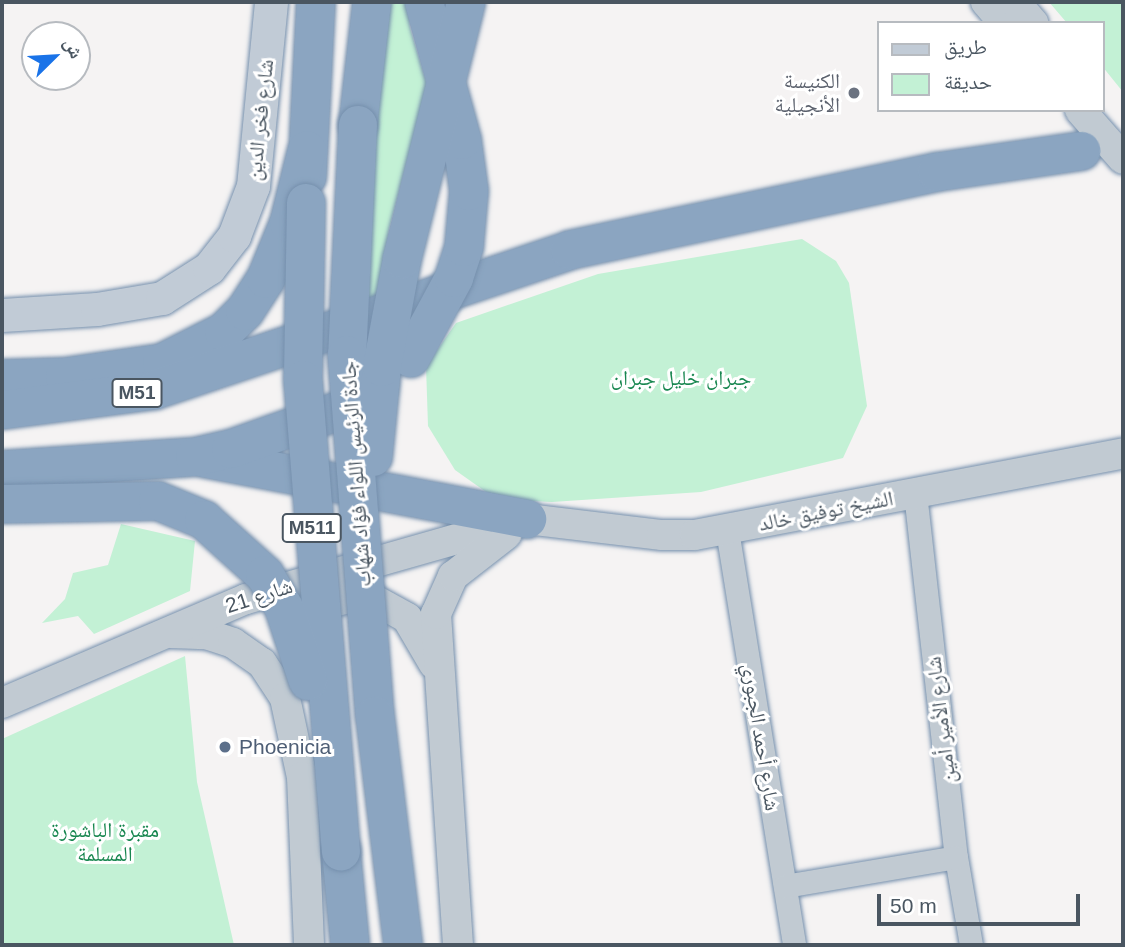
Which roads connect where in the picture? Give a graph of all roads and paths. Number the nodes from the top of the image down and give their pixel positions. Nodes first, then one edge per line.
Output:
1 (271, 2) edge
2 (316, 2) edge
3 (372, 2) edge
4 (424, 2) edge
5 (466, 2) edge
6 (986, 2) edge
7 (1015, 2) edge
8 (1002, 21) edge
9 (1031, 21) edge
10 (1104, 108) edge
11 (1082, 112) edge
12 (1123, 132) edge
13 (307, 150) junction
14 (1081, 151) dead end
15 (1123, 159) edge
16 (2, 316) edge
17 (6, 389) edge
18 (1123, 453) edge
19 (195, 457) junction
20 (2, 470) edge
21 (915, 493) junction
22 (2, 504) edge
23 (527, 519) junction
24 (727, 530) junction
25 (364, 585) junction
26 (160, 632) junction
27 (439, 677) junction
28 (277, 683) junction
29 (2, 704) edge
30 (335, 790) junction
31 (956, 857) junction
32 (785, 886) junction
33 (309, 945) edge
34 (350, 945) edge
35 (403, 945) edge
36 (458, 945) edge
37 (794, 945) edge
38 (971, 945) edge

1 - 16 main road, شارع فخر الدين
2 - 13 highway, M511
3 - 25 highway, جادة الرئيس اللواء فؤاد شهاب / M511, bridge
4 - 19 highway, bridge
5 - 25 highway, bridge
6 - 8 street
7 - 9 street
10 - 12 street
11 - 15 street
13 - 17 highway
13 - 30 highway, M511, bridge
14 - 17 highway, M51
18 - 21 street, الشيخ توفيق خالد
19 - 20 highway
19 - 23 highway
21 - 24 street, الشيخ توفيق خالد
21 - 31 street, شارع الأمير أمين
22 - 30 highway, bridge
23 - 24 street, الشيخ توفيق خالد
23 - 26 street, شارع 21
23 - 27 street
24 - 32 street, شارع أحمد الجبوري
25 - 35 highway, جادة الرئيس اللواء فؤاد شهاب / M511, bridge
26 - 28 street
26 - 29 street, شارع 21
27 - 28 street
27 - 36 street
28 - 33 street
30 - 34 highway, M511, bridge
31 - 32 street
31 - 38 street, شارع الأمير أمين
32 - 37 street, شارع أحمد الجبوري

